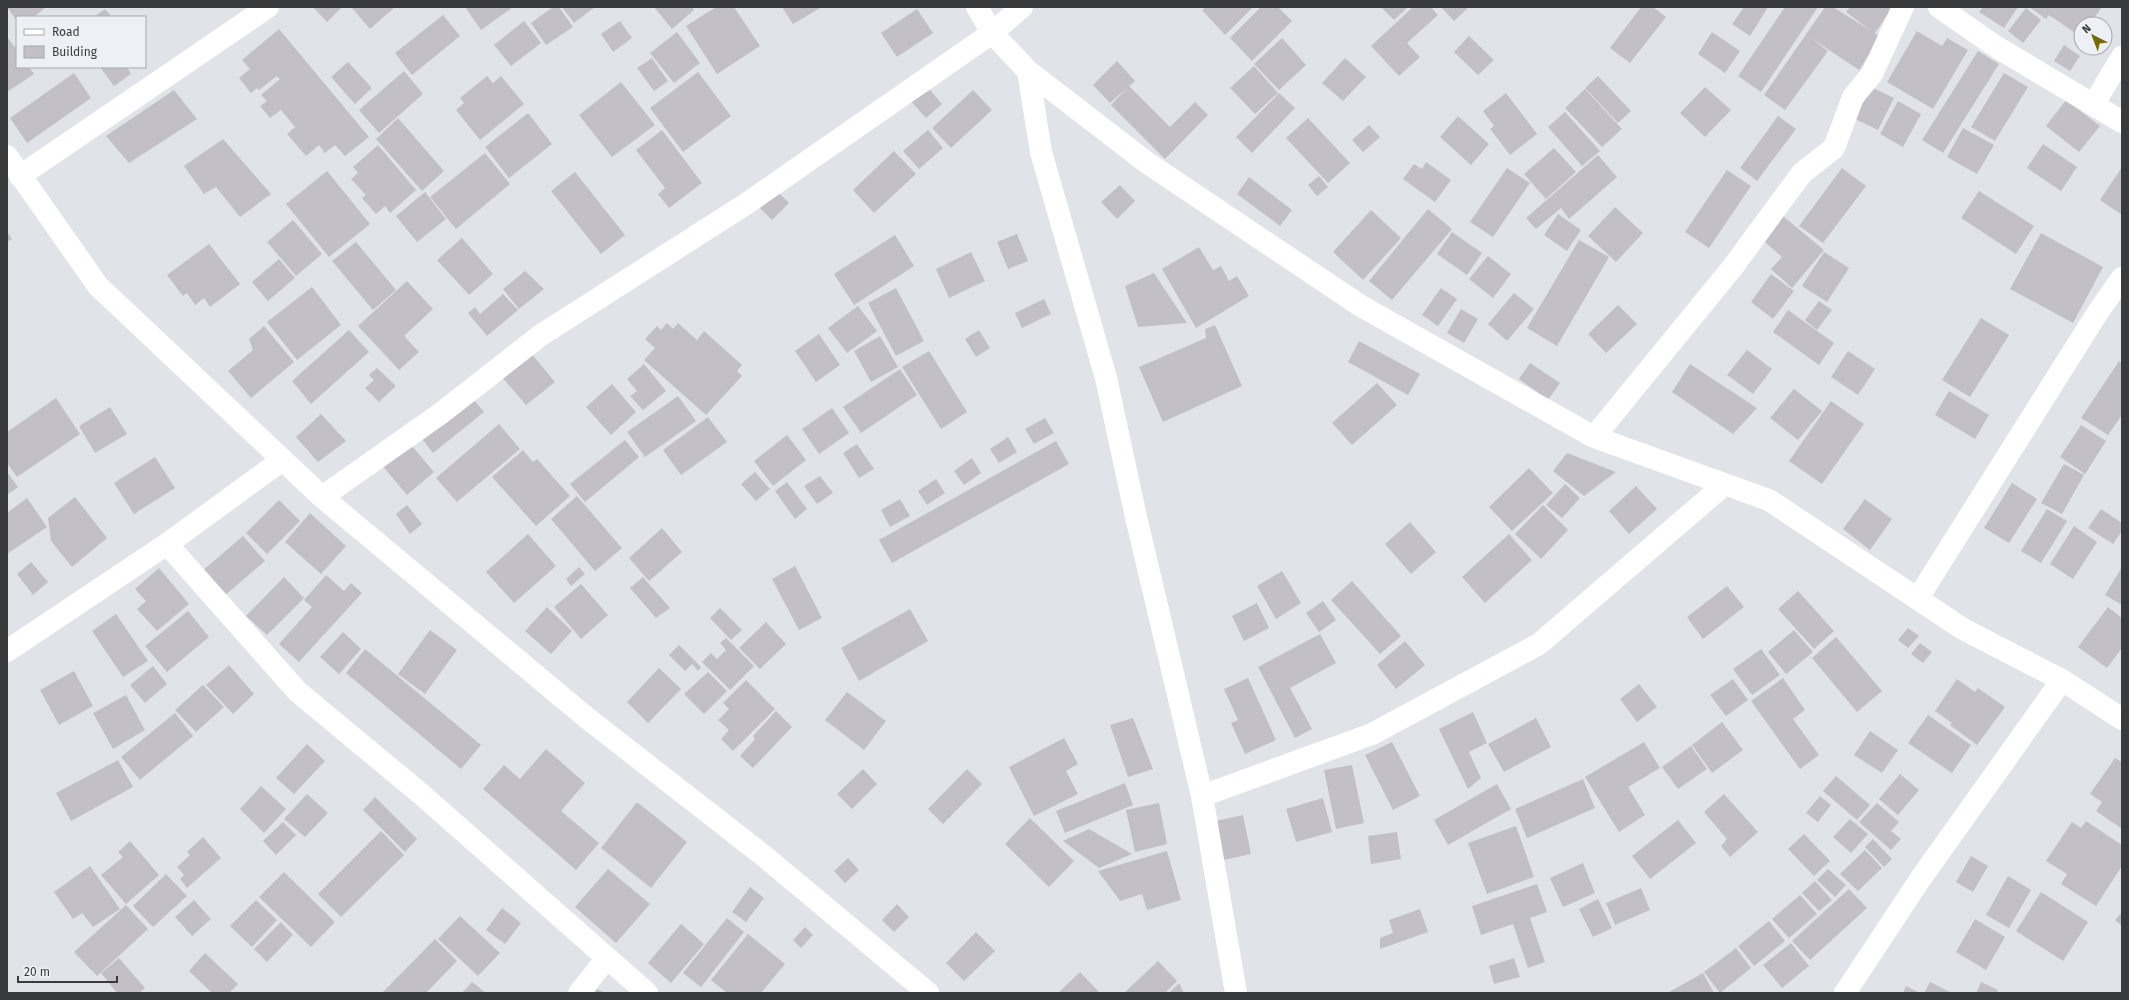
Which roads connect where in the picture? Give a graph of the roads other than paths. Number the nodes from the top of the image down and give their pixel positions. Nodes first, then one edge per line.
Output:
1 (268, 7) edge
2 (977, 7) edge
3 (1022, 7) edge
4 (1903, 7) edge
5 (1939, 7) edge
6 (992, 33) junction
7 (2122, 57) edge
8 (1028, 71) junction
9 (2093, 105) junction
10 (2122, 122) edge
11 (7, 156) edge
12 (20, 176) junction
13 (2122, 278) edge
14 (1594, 436) junction
15 (281, 461) junction
16 (1724, 486) junction
17 (322, 497) junction
18 (167, 544) junction
19 (1918, 598) junction
20 (7, 651) edge
21 (2062, 680) junction
22 (2122, 720) edge
23 (1202, 796) junction
24 (606, 958) junction
25 (579, 993) edge
26 (647, 993) edge
27 (928, 993) edge
28 (1236, 993) edge
29 (1845, 993) edge

1 - 12 street
2 - 6 street
3 - 6 street
4 - 14 street
5 - 9 street
6 - 8 street
6 - 17 street
7 - 9 street
8 - 14 street
8 - 23 street
9 - 10 street
11 - 12 street
12 - 15 street
13 - 19 street
14 - 16 street
15 - 17 street
15 - 18 street
16 - 19 street
16 - 23 street
17 - 27 street
18 - 20 street
18 - 24 street
19 - 21 street
21 - 22 street
21 - 29 street
23 - 28 street
24 - 25 street
24 - 26 street

